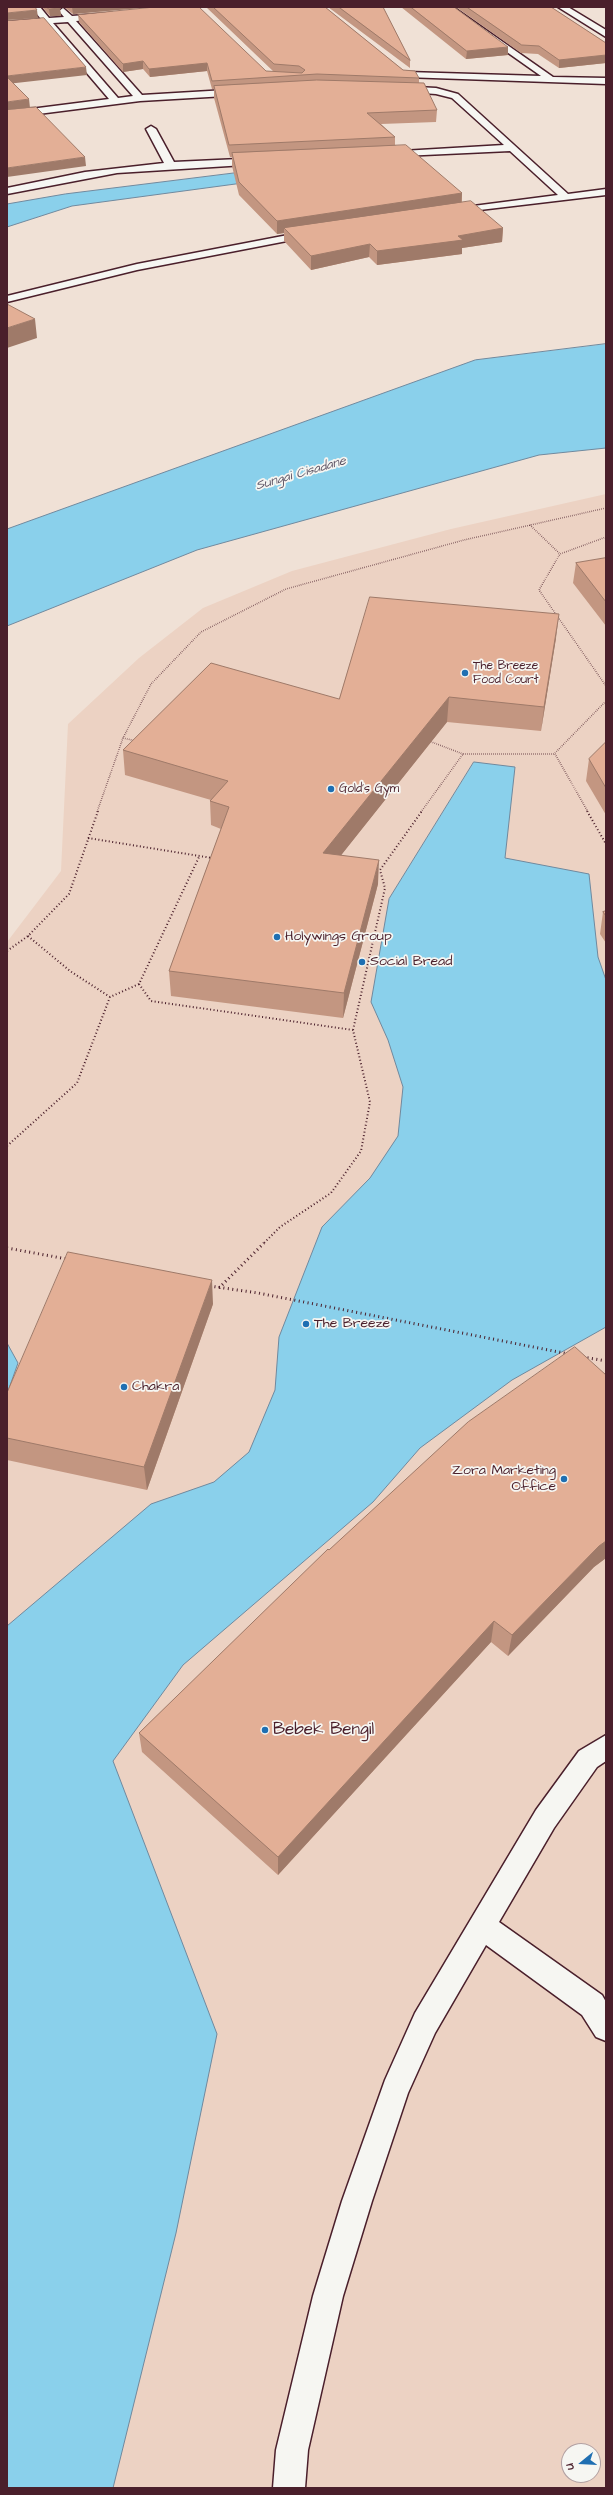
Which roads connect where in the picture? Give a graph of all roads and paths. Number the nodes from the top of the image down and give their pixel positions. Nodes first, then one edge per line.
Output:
1 (35, 7) edge
2 (60, 7) edge
3 (447, 7) edge
4 (562, 7) edge
5 (116, 14) edge
6 (70, 19) junction
7 (47, 21) junction
8 (7, 25) edge
9 (606, 34) edge
10 (395, 75) edge
11 (549, 78) junction
12 (606, 81) edge
13 (390, 89) edge
14 (254, 91) edge
15 (140, 98) junction
16 (116, 101) junction
17 (7, 115) edge
18 (150, 129) dead end
19 (512, 148) junction
20 (378, 156) edge
21 (268, 161) edge
22 (170, 164) junction
23 (606, 183) edge
24 (555, 189) junction
25 (7, 191) edge
26 (606, 192) edge
27 (566, 197) junction
28 (445, 203) edge
29 (440, 213) edge
30 (322, 232) edge
31 (148, 253) dead end
32 (128, 258) junction
33 (113, 261) dead end
34 (137, 267) junction
35 (7, 299) edge
36 (606, 508) edge
37 (530, 525) junction
38 (606, 537) edge
39 (560, 554) junction
40 (606, 686) edge
41 (606, 701) edge
42 (123, 738) junction
43 (427, 740) edge
44 (138, 741) edge
45 (463, 754) junction
46 (554, 754) junction
47 (88, 838) junction
48 (606, 844) edge
49 (199, 857) junction
50 (215, 858) edge
51 (373, 870) edge
52 (380, 870) junction
53 (28, 936) junction
54 (7, 951) edge
55 (138, 984) junction
56 (110, 997) junction
57 (353, 1030) junction
58 (7, 1146) edge
59 (7, 1248) edge
60 (75, 1261) edge
61 (204, 1285) edge
62 (219, 1288) junction
63 (606, 1361) edge
64 (606, 1747) edge
65 (482, 1926) junction
66 (606, 2027) edge
67 (289, 2488) edge

1 - 7 street
2 - 6 street
3 - 11 street
4 - 9 street
5 - 6 street
6 - 7 street
6 - 15 street
7 - 8 street
7 - 16 street
10 - 11 street
11 - 12 street
13 - 19 street
14 - 15 street
15 - 16 street
16 - 17 street
18 - 22 street
19 - 20 street
19 - 24 street
21 - 22 street
22 - 25 street
23 - 24 street
24 - 27 street
24 - 28 street
26 - 27 street
27 - 29 street
30 - 34 street
31 - 32 street
32 - 33 street
32 - 34 street
34 - 35 street
36 - 37 path
37 - 39 path
37 - 42 path
38 - 39 path
39 - 40 path
41 - 46 path
42 - 44 path
42 - 47 path
43 - 45 path
45 - 46 path
45 - 52 path
46 - 48 path
47 - 49 path
47 - 53 path
49 - 50 path
49 - 55 path
51 - 52 path
52 - 57 path
53 - 54 path
53 - 56 path
55 - 56 path
55 - 57 path
56 - 58 path
57 - 62 path
59 - 60 path
61 - 62 path
62 - 63 path
64 - 65 lane
65 - 66 lane
65 - 67 lane

